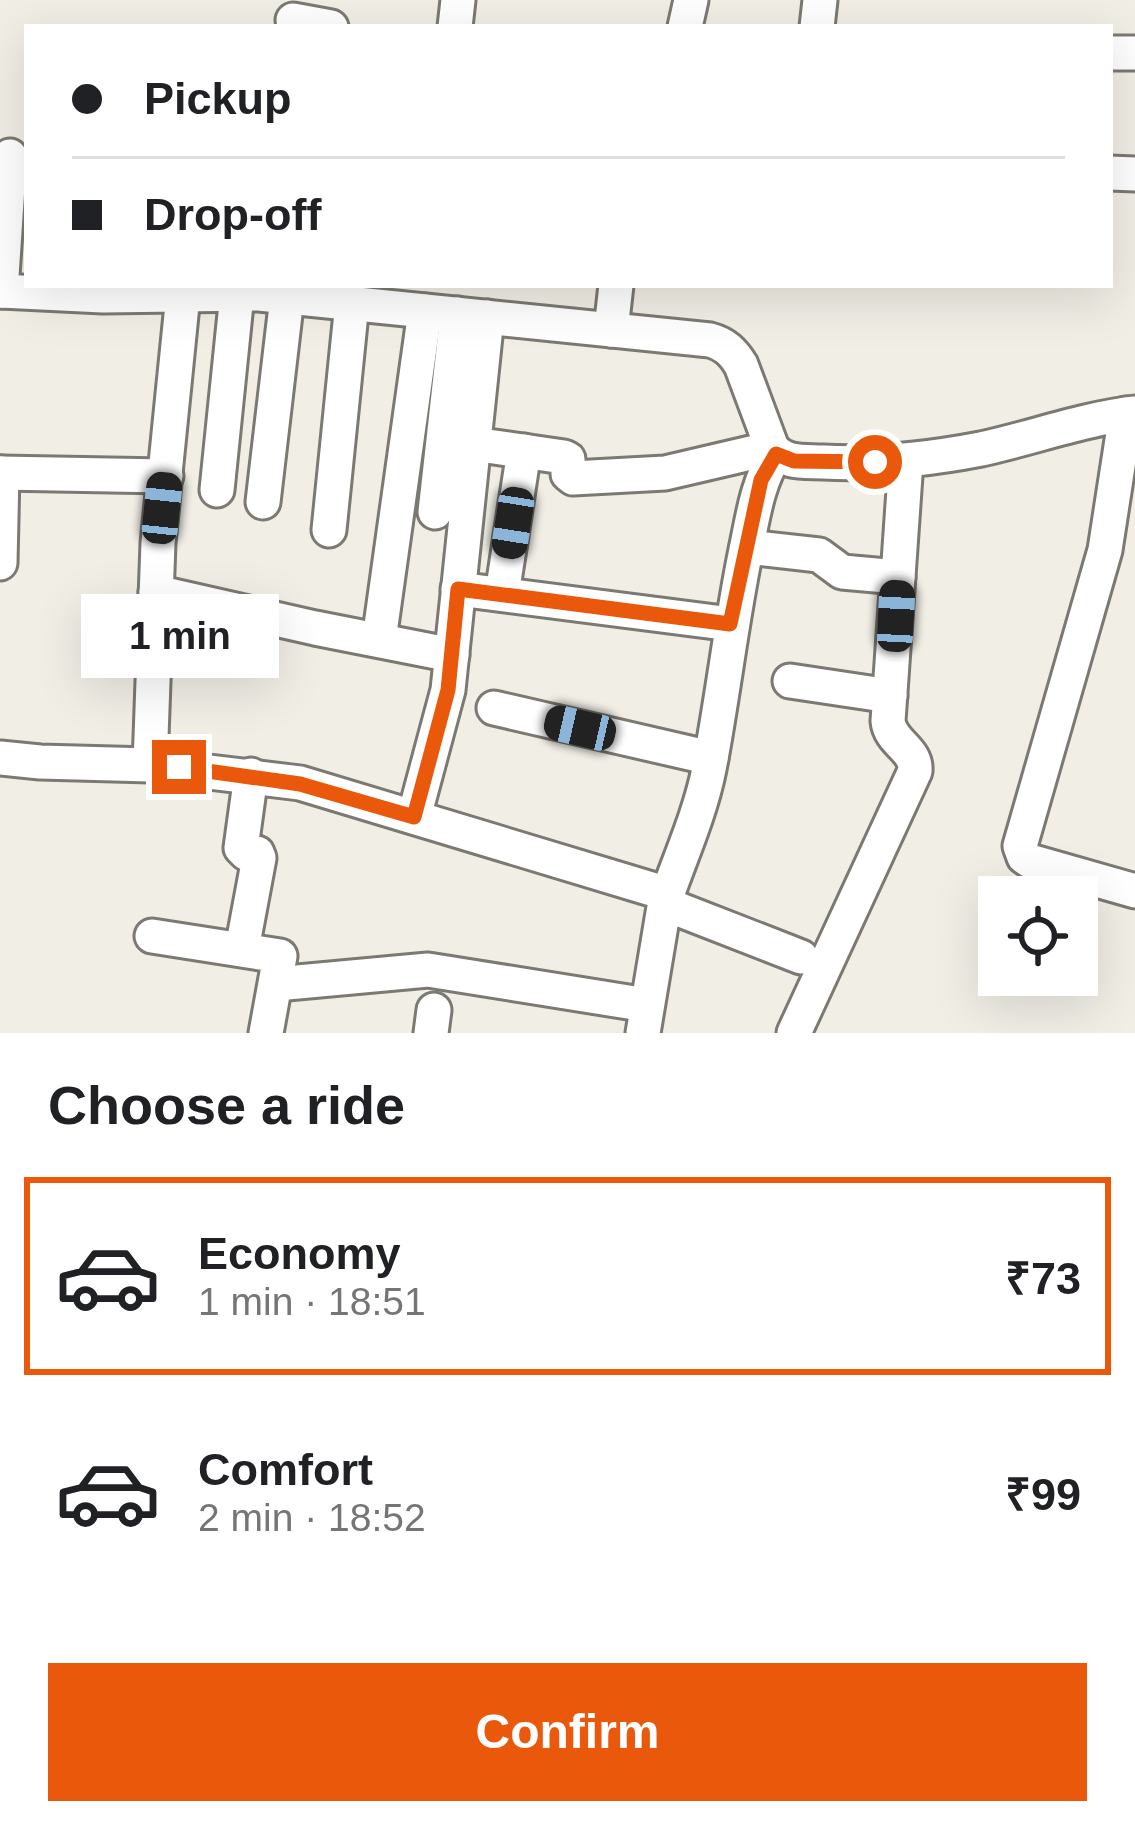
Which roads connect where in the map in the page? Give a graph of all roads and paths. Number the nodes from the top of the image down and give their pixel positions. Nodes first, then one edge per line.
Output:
1 (10, 156) dead end
2 (616, 288) edge
3 (0, 291) edge
4 (260, 293) edge
5 (183, 295) junction
6 (361, 297) edge
7 (457, 314) junction
8 (610, 330) junction
9 (1131, 413) edge
10 (473, 444) junction
11 (524, 451) junction
12 (774, 451) junction
13 (906, 461) junction
14 (1, 472) edge
15 (166, 476) junction
16 (217, 490) dead end
17 (263, 502) dead end
18 (435, 512) dead end
19 (329, 530) dead end
20 (747, 547) junction
21 (0, 562) edge
22 (898, 577) junction
23 (458, 589) junction
24 (157, 592) junction
25 (502, 594) junction
26 (730, 624) junction
27 (379, 640) junction
28 (452, 655) junction
29 (790, 682) dead end
30 (890, 696) junction
31 (494, 708) dead end
32 (0, 758) edge
33 (711, 758) junction
34 (150, 765) junction
35 (250, 776) junction
36 (414, 817) junction
37 (1135, 891) edge
38 (664, 901) junction
39 (152, 936) dead end
40 (242, 949) junction
41 (801, 957) dead end
42 (276, 984) junction
43 (645, 1019) edge
44 (266, 1033) edge
45 (794, 1033) edge

1 - 3 street
2 - 8 street
3 - 5 street
4 - 5 street
4 - 6 street
4 - 16 street
4 - 17 street
5 - 15 street
6 - 7 street
6 - 19 street
7 - 8 street
7 - 10 street
7 - 18 street
7 - 27 street
8 - 12 street
9 - 13 street
9 - 37 street
10 - 11 street
10 - 23 street
11 - 12 street
11 - 25 street
12 - 13 street
12 - 20 street
13 - 22 street
14 - 15 street
14 - 21 street
15 - 24 street
20 - 22 street
20 - 26 street
22 - 30 street
23 - 25 street
23 - 28 street
24 - 27 street
24 - 34 street
25 - 26 street
26 - 33 street
27 - 28 street
28 - 36 street
29 - 30 street
30 - 45 street
31 - 33 street
32 - 34 street
33 - 38 street
34 - 35 street
35 - 36 street
35 - 40 street
36 - 38 street
38 - 41 street
38 - 43 street
39 - 40 street
40 - 42 street
42 - 43 street
42 - 44 street

